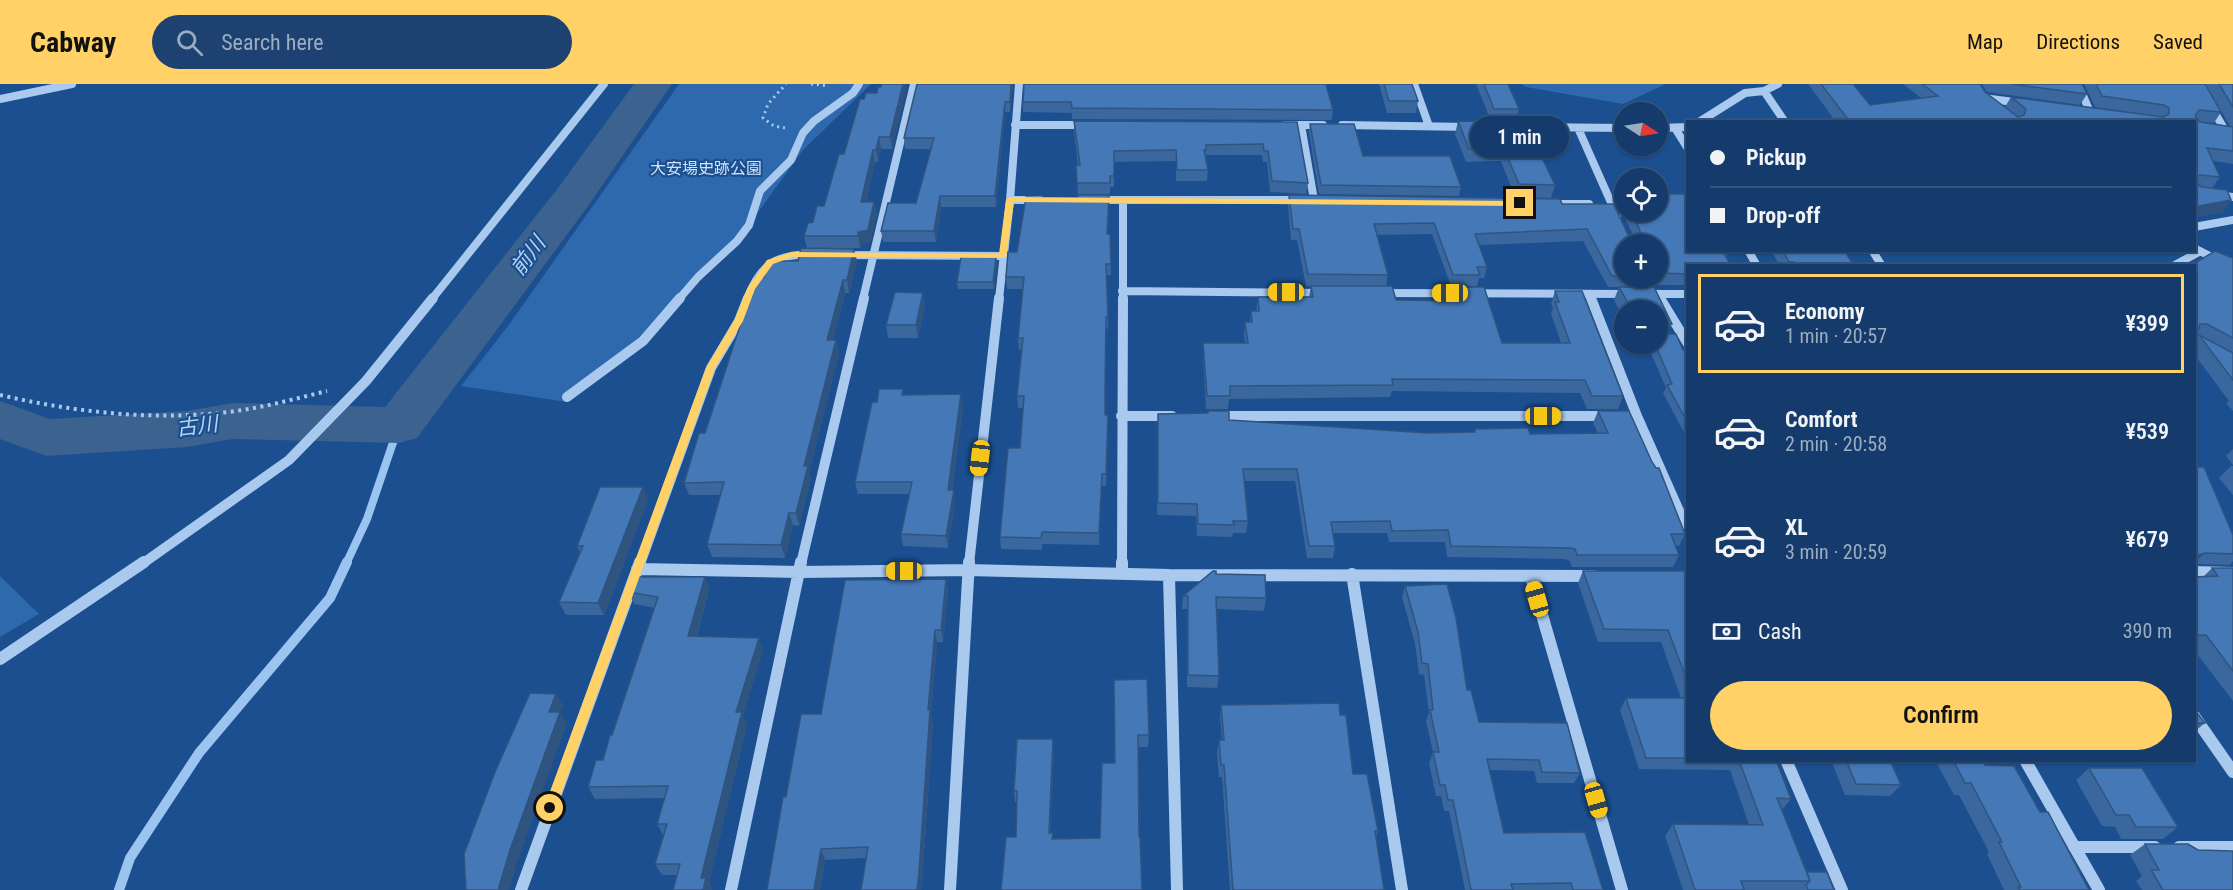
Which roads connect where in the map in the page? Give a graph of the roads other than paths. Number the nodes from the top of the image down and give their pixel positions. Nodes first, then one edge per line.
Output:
1 (72, 84) edge
2 (604, 84) edge
3 (859, 84) edge
4 (914, 84) edge
5 (1018, 84) edge
6 (1413, 84) edge
7 (1778, 84) edge
8 (2078, 84) edge
9 (2198, 84) edge
10 (1764, 91) junction
11 (0, 99) edge
12 (2037, 105) edge
13 (1996, 109) edge
14 (2080, 111) edge
15 (2090, 112) junction
16 (2101, 114) edge
17 (1702, 120) edge
18 (1784, 120) edge
19 (1015, 125) junction
20 (1098, 125) edge
21 (1277, 125) edge
22 (1301, 125) junction
23 (1428, 126) junction
24 (1475, 127) edge
25 (1509, 127) edge
26 (1686, 127) edge
27 (1578, 128) junction
28 (1614, 128) edge
29 (1668, 128) edge
30 (1675, 128) junction
31 (2216, 130) edge
32 (2230, 132) edge
33 (1686, 146) edge
34 (2196, 192) edge
35 (2233, 197) edge
36 (1010, 200) junction
37 (1055, 200) edge
38 (1089, 200) edge
39 (1314, 200) junction
40 (1326, 200) edge
41 (1123, 201) junction
42 (1540, 204) edge
43 (1612, 205) junction
44 (2233, 220) edge
45 (1621, 225) edge
46 (2196, 227) edge
47 (2197, 250) edge
48 (2194, 252) edge
49 (875, 255) junction
50 (1003, 256) junction
51 (2176, 264) edge
52 (2233, 268) edge
53 (1652, 288) edge
54 (1122, 291) junction
55 (1333, 293) edge
56 (1368, 293) edge
57 (1590, 294) junction
58 (1656, 294) junction
59 (1686, 294) edge
60 (1686, 341) edge
61 (567, 397) dead end
62 (1121, 416) junction
63 (1180, 416) edge
64 (1203, 416) edge
65 (1637, 416) junction
66 (1686, 526) edge
67 (637, 569) junction
68 (968, 570) junction
69 (799, 572) junction
70 (2196, 572) edge
71 (2233, 573) edge
72 (1122, 574) junction
73 (1352, 574) junction
74 (1169, 575) junction
75 (1609, 576) edge
76 (1531, 577) junction
77 (0, 659) edge
78 (2196, 719) edge
79 (1787, 762) edge
80 (2026, 762) edge
81 (2233, 772) edge
82 (2074, 847) junction
83 (2233, 847) edge
84 (520, 890) edge
85 (731, 890) edge
86 (950, 890) edge
87 (1177, 890) edge
88 (1402, 890) edge
89 (1622, 890) edge
90 (1842, 890) edge
91 (2099, 890) edge

1 - 11 street
2 - 77 street
3 - 61 street
4 - 49 street
5 - 19 street
6 - 23 street
7 - 10 street
8 - 15 street
9 - 32 street
10 - 17 street
10 - 18 street
12 - 13 street
14 - 15 street
15 - 16 street
19 - 20 street
19 - 36 street
21 - 22 street
22 - 23 street
22 - 39 street
23 - 24 street
25 - 27 street
26 - 30 street
27 - 28 street
27 - 43 street
29 - 30 street
30 - 33 street
31 - 32 street
34 - 35 street
36 - 37 street
36 - 50 street
38 - 41 street
39 - 40 street
39 - 41 street
41 - 54 street
42 - 43 street
43 - 45 street
44 - 46 street
47 - 52 street
48 - 51 street
49 - 50 street
49 - 67 street
49 - 69 street
50 - 68 street
53 - 58 street
54 - 55 street
54 - 62 street
56 - 57 street
57 - 58 street
57 - 65 street
58 - 59 street
58 - 60 street
62 - 63 street
62 - 72 street
64 - 65 street
65 - 66 street
67 - 69 street
67 - 84 street
68 - 69 street
68 - 72 street
68 - 86 street
69 - 85 street
70 - 71 street
72 - 74 street
73 - 74 street
73 - 76 street
73 - 88 street
74 - 87 street
75 - 76 street
76 - 89 street
78 - 81 street
79 - 90 street
80 - 82 street
82 - 83 street
82 - 91 street

